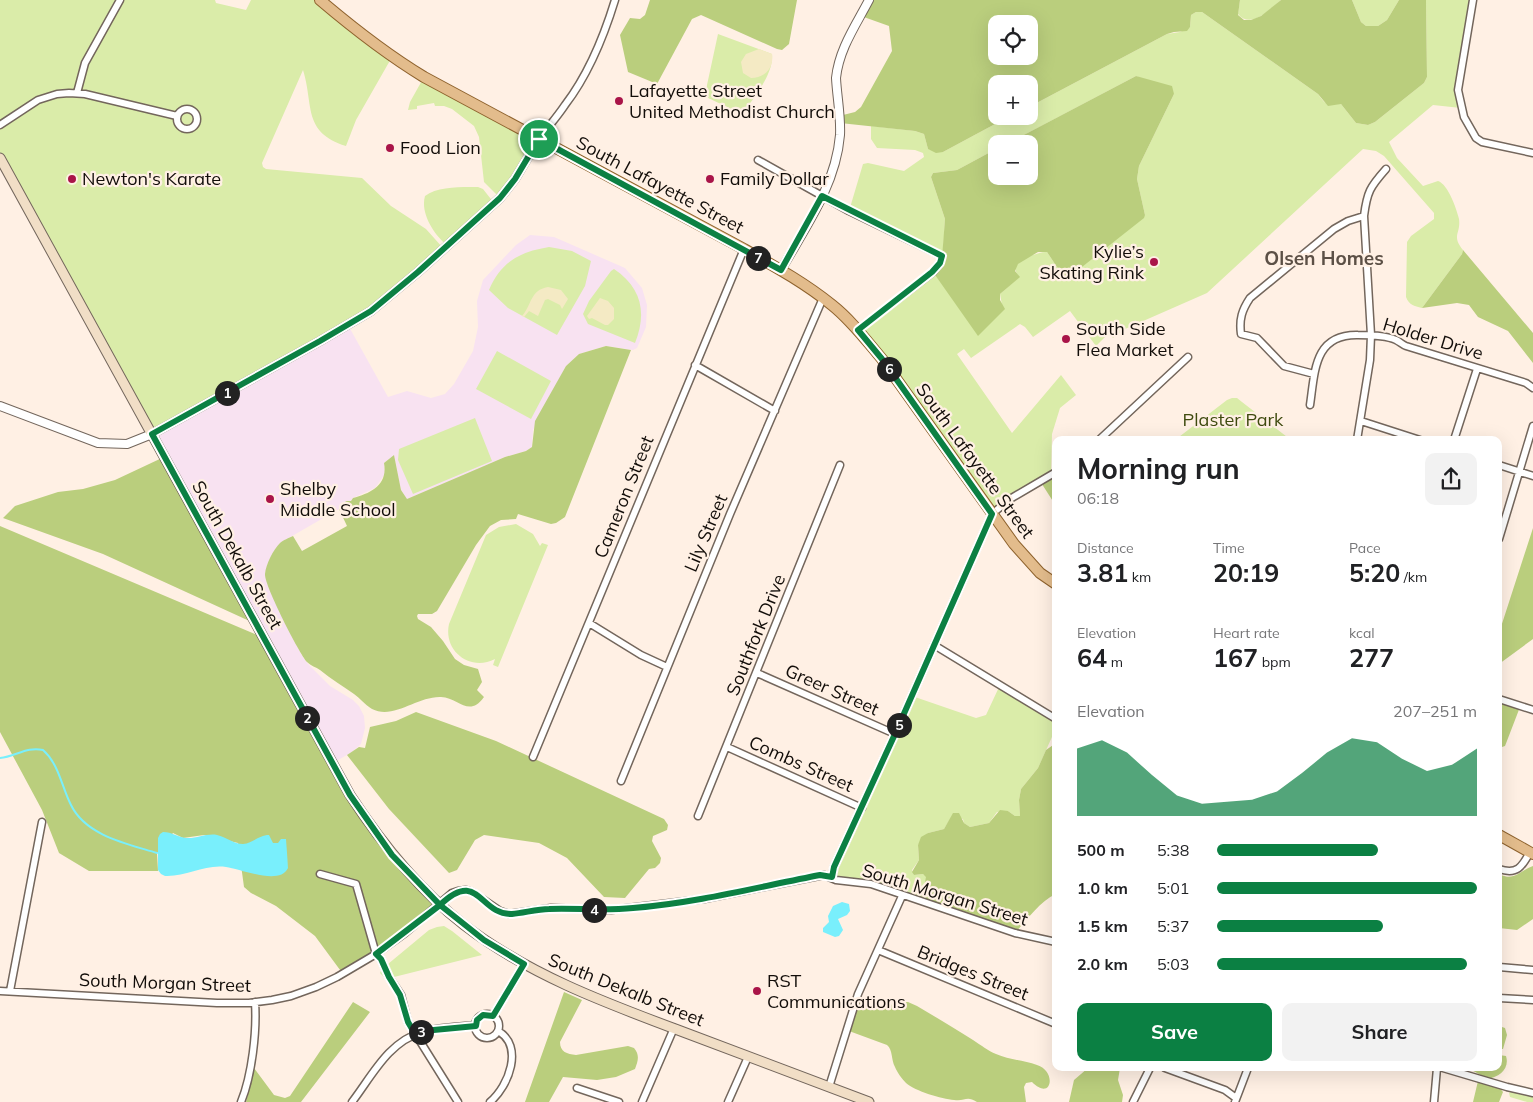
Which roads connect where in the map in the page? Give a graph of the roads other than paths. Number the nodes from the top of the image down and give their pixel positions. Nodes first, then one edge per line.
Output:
1 (120, 0) edge
2 (320, 0) edge
3 (615, 0) edge
4 (869, 0) edge
5 (1473, 0) edge
6 (77, 93) junction
7 (177, 116) dead end
8 (0, 126) edge
9 (539, 139) junction
10 (1533, 153) edge
11 (0, 158) edge
12 (758, 160) dead end
13 (1386, 169) dead end
14 (822, 196) junction
15 (1364, 216) junction
16 (744, 249) junction
17 (781, 270) junction
18 (823, 298) junction
19 (858, 330) junction
20 (1371, 336) junction
21 (1188, 357) dead end
22 (695, 365) junction
23 (1477, 369) junction
24 (1314, 374) junction
25 (1533, 388) edge
26 (1310, 405) dead end
27 (0, 406) edge
28 (775, 411) junction
29 (1360, 421) junction
30 (1533, 426) edge
31 (152, 434) junction
32 (1103, 436) edge
33 (1358, 436) edge
34 (1407, 436) edge
35 (1455, 436) edge
36 (840, 465) dead end
37 (1502, 466) edge
38 (1520, 472) junction
39 (1052, 474) edge
40 (1533, 476) edge
41 (992, 514) junction
42 (1502, 529) edge
43 (1052, 581) edge
44 (589, 623) junction
45 (934, 646) junction
46 (667, 667) junction
47 (757, 672) junction
48 (1502, 700) edge
49 (1533, 710) edge
50 (1052, 717) edge
51 (895, 734) junction
52 (727, 747) junction
53 (533, 757) dead end
54 (621, 781) dead end
55 (862, 808) junction
56 (698, 816) dead end
57 (42, 822) dead end
58 (1502, 836) edge
59 (1532, 851) edge
60 (1502, 870) edge
61 (320, 874) dead end
62 (832, 877) junction
63 (902, 896) junction
64 (440, 905) junction
65 (1052, 941) edge
66 (878, 950) junction
67 (376, 954) junction
68 (524, 964) junction
69 (1502, 967) edge
70 (1533, 970) edge
71 (0, 991) edge
72 (10, 991) junction
73 (1502, 998) edge
74 (1533, 1000) edge
75 (255, 1002) junction
76 (493, 1016) junction
77 (1052, 1022) edge
78 (476, 1026) junction
79 (674, 1028) junction
80 (498, 1031) junction
81 (415, 1034) junction
82 (748, 1057) junction
83 (1148, 1071) edge
84 (1174, 1071) edge
85 (1247, 1071) edge
86 (1437, 1071) edge
87 (1454, 1071) edge
88 (829, 1087) junction
89 (577, 1088) dead end
90 (1533, 1093) edge
91 (1235, 1100) edge
92 (241, 1102) edge
93 (352, 1102) edge
94 (458, 1102) edge
95 (490, 1102) edge
96 (619, 1102) edge
97 (642, 1102) edge
98 (728, 1102) edge
99 (869, 1102) edge
100 (1133, 1102) edge
101 (1434, 1102) edge

1 - 6 street
2 - 9 main road, South Lafayette Street
3 - 9 street
4 - 14 street
5 - 10 street
6 - 7 street
6 - 8 street
9 - 16 main road, South Lafayette Street
9 - 31 street
11 - 31 main road, South Dekalb Street
12 - 14 street
13 - 15 street
14 - 17 street
14 - 19 street
15 - 20 street
15 - 24 street
16 - 17 main road, South Lafayette Street
16 - 22 street, Cameron Street
17 - 18 main road, South Lafayette Street
18 - 19 main road, South Lafayette Street
18 - 28 street, Lily Street
19 - 41 main road, South Lafayette Street
20 - 23 street, Holder Drive
20 - 24 street, Holder Drive
20 - 29 street
21 - 32 street
22 - 28 street
22 - 44 street, Cameron Street
23 - 25 street, Holder Drive
23 - 35 street
24 - 26 street, Holder Drive
27 - 31 street
28 - 46 street, Lily Street
29 - 33 street
29 - 34 street
30 - 38 street
31 - 64 main road, South Dekalb Street
36 - 47 street, Southfork Drive
37 - 38 street
38 - 40 street
38 - 42 street
39 - 41 street
41 - 43 main road, South Lafayette Street
41 - 45 street
44 - 46 street
44 - 53 street, Cameron Street
45 - 50 street
45 - 51 street
46 - 54 street, Lily Street
47 - 51 street, Greer Street
47 - 52 street, Southfork Drive
48 - 49 street
51 - 55 street
52 - 55 street, Combs Street
52 - 56 street, Southfork Drive
55 - 62 street
57 - 72 street
58 - 59 main road
59 - 60 street
61 - 67 street
62 - 63 street, South Morgan Street
62 - 64 street, South Morgan Street
63 - 65 street, South Morgan Street
63 - 66 street
64 - 67 street, South Morgan Street
64 - 68 main road, South Dekalb Street
66 - 77 street, Bridges Street
66 - 88 street
67 - 75 street, South Morgan Street
67 - 81 street
68 - 76 street
68 - 79 main road, South Dekalb Street
69 - 70 street
71 - 72 street, South Morgan Street
72 - 75 street, South Morgan Street
73 - 74 street
75 - 92 street
76 - 78 street
76 - 80 street
78 - 80 street
78 - 81 street
79 - 82 main road, South Dekalb Street
79 - 97 street
80 - 95 street
81 - 93 street
81 - 94 street
82 - 88 main road, South Dekalb Street
82 - 98 street
83 - 100 street
84 - 91 street
85 - 91 street
86 - 101 street
87 - 90 street
88 - 99 main road, South Dekalb Street
89 - 96 street

